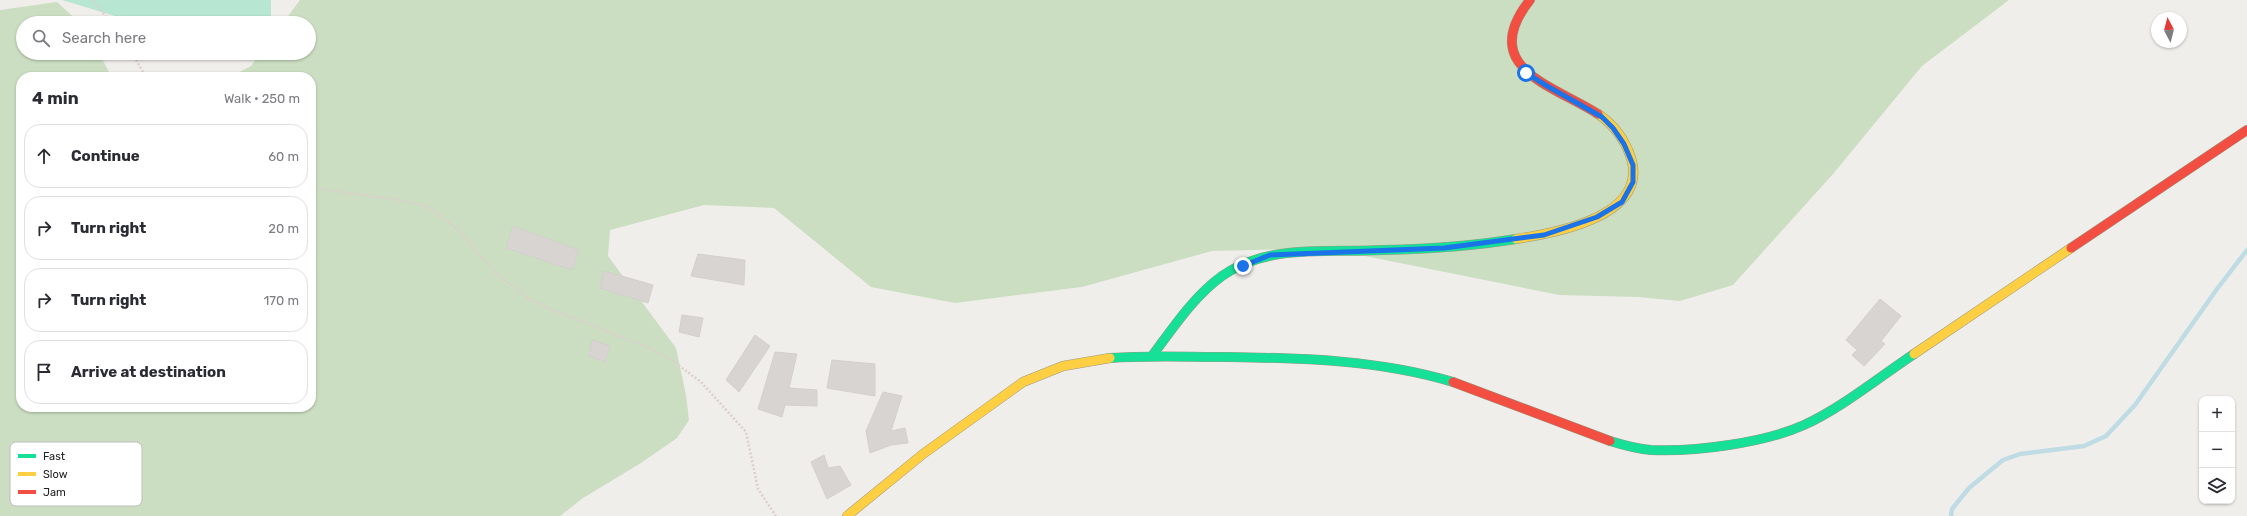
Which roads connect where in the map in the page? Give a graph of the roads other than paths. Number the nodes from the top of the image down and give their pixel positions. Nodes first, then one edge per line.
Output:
1 (1530, 0) edge
2 (2247, 130) edge
3 (1152, 356) junction
4 (847, 516) edge

1 - 3 street
2 - 3 street
3 - 4 street

